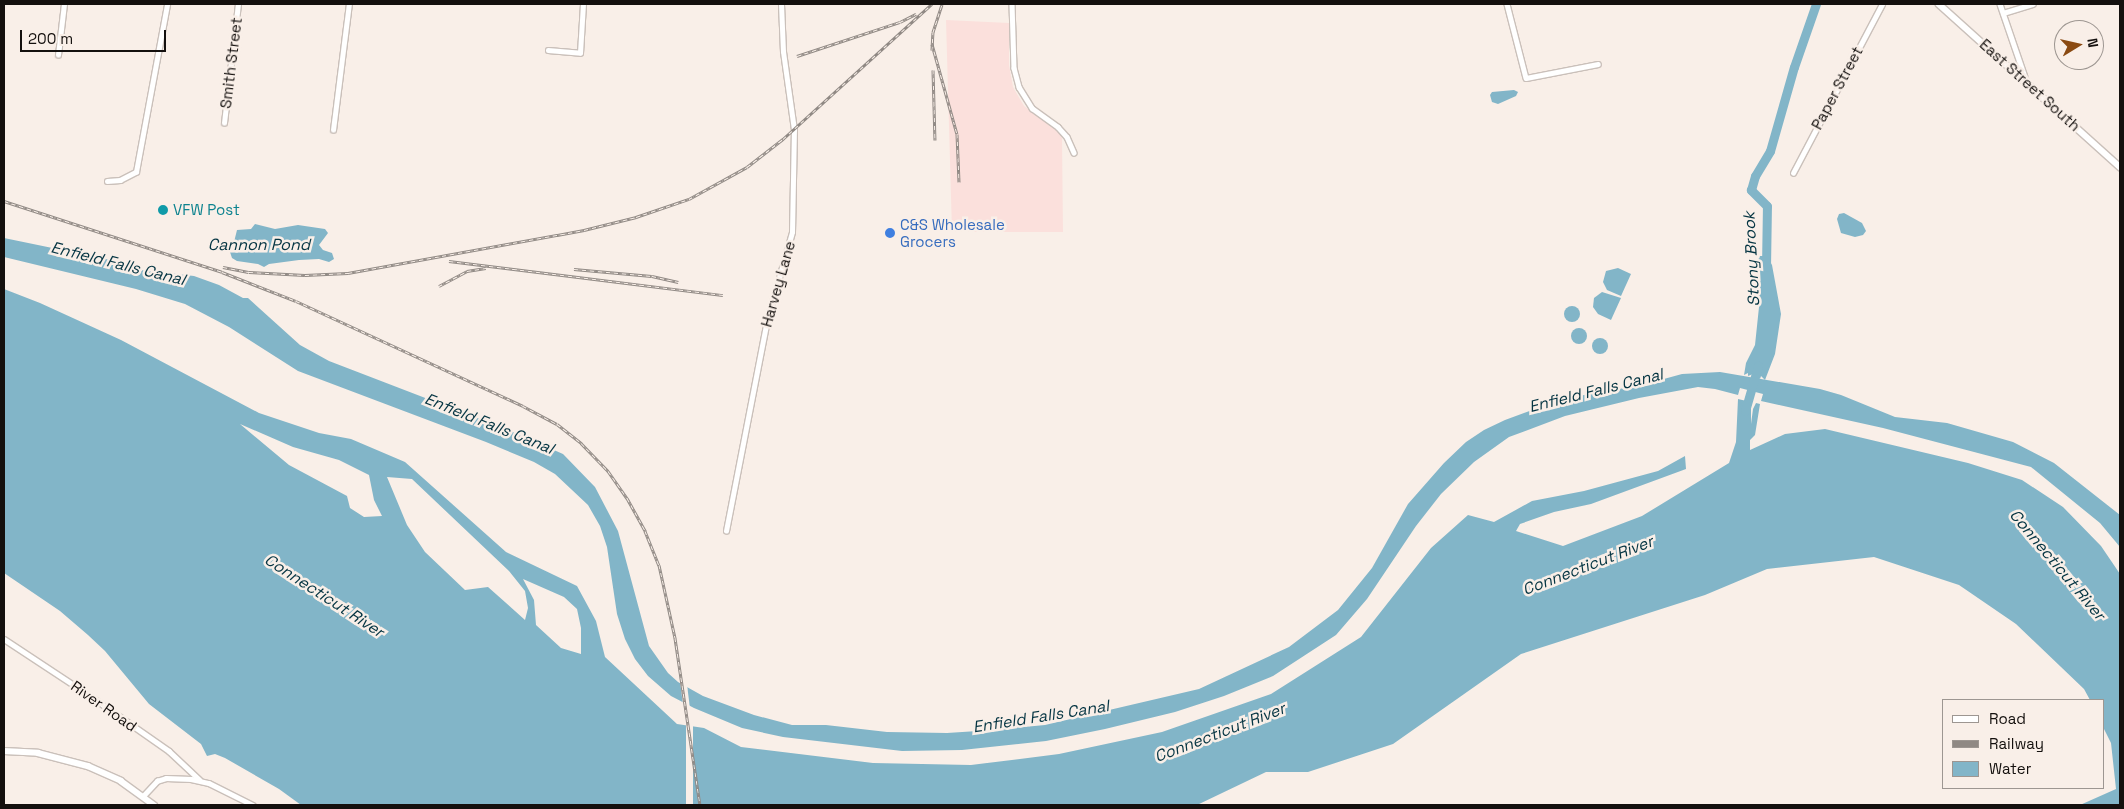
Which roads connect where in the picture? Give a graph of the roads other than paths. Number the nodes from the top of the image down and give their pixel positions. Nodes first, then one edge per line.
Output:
1 (64, 4) edge
2 (166, 4) edge
3 (238, 4) edge
4 (349, 4) edge
5 (582, 4) edge
6 (781, 4) edge
7 (1012, 4) edge
8 (1508, 4) edge
9 (1882, 4) edge
10 (1939, 4) edge
11 (2000, 4) edge
12 (2033, 4) edge
13 (2003, 13) junction
14 (548, 50) dead end
15 (58, 55) dead end
16 (1598, 64) dead end
17 (2028, 84) junction
18 (224, 123) dead end
19 (332, 130) dead end
20 (1074, 153) dead end
21 (2120, 167) edge
22 (1793, 173) dead end
23 (107, 181) dead end
24 (726, 531) dead end
25 (4, 639) edge
26 (4, 751) edge
27 (200, 780) junction
28 (143, 796) junction
29 (154, 805) edge
30 (253, 805) edge

1 - 15 street
2 - 23 street
3 - 18 street, Smith Street
4 - 19 street
5 - 14 street
6 - 24 street, Harvey Lane
7 - 20 street
8 - 16 street
9 - 22 street, Paper Street
10 - 17 main road, East Street South
11 - 13 street
12 - 13 street
13 - 17 street
17 - 21 main road, East Street South
25 - 27 street, River Road
26 - 28 main road
27 - 28 street
27 - 30 street
28 - 29 main road

